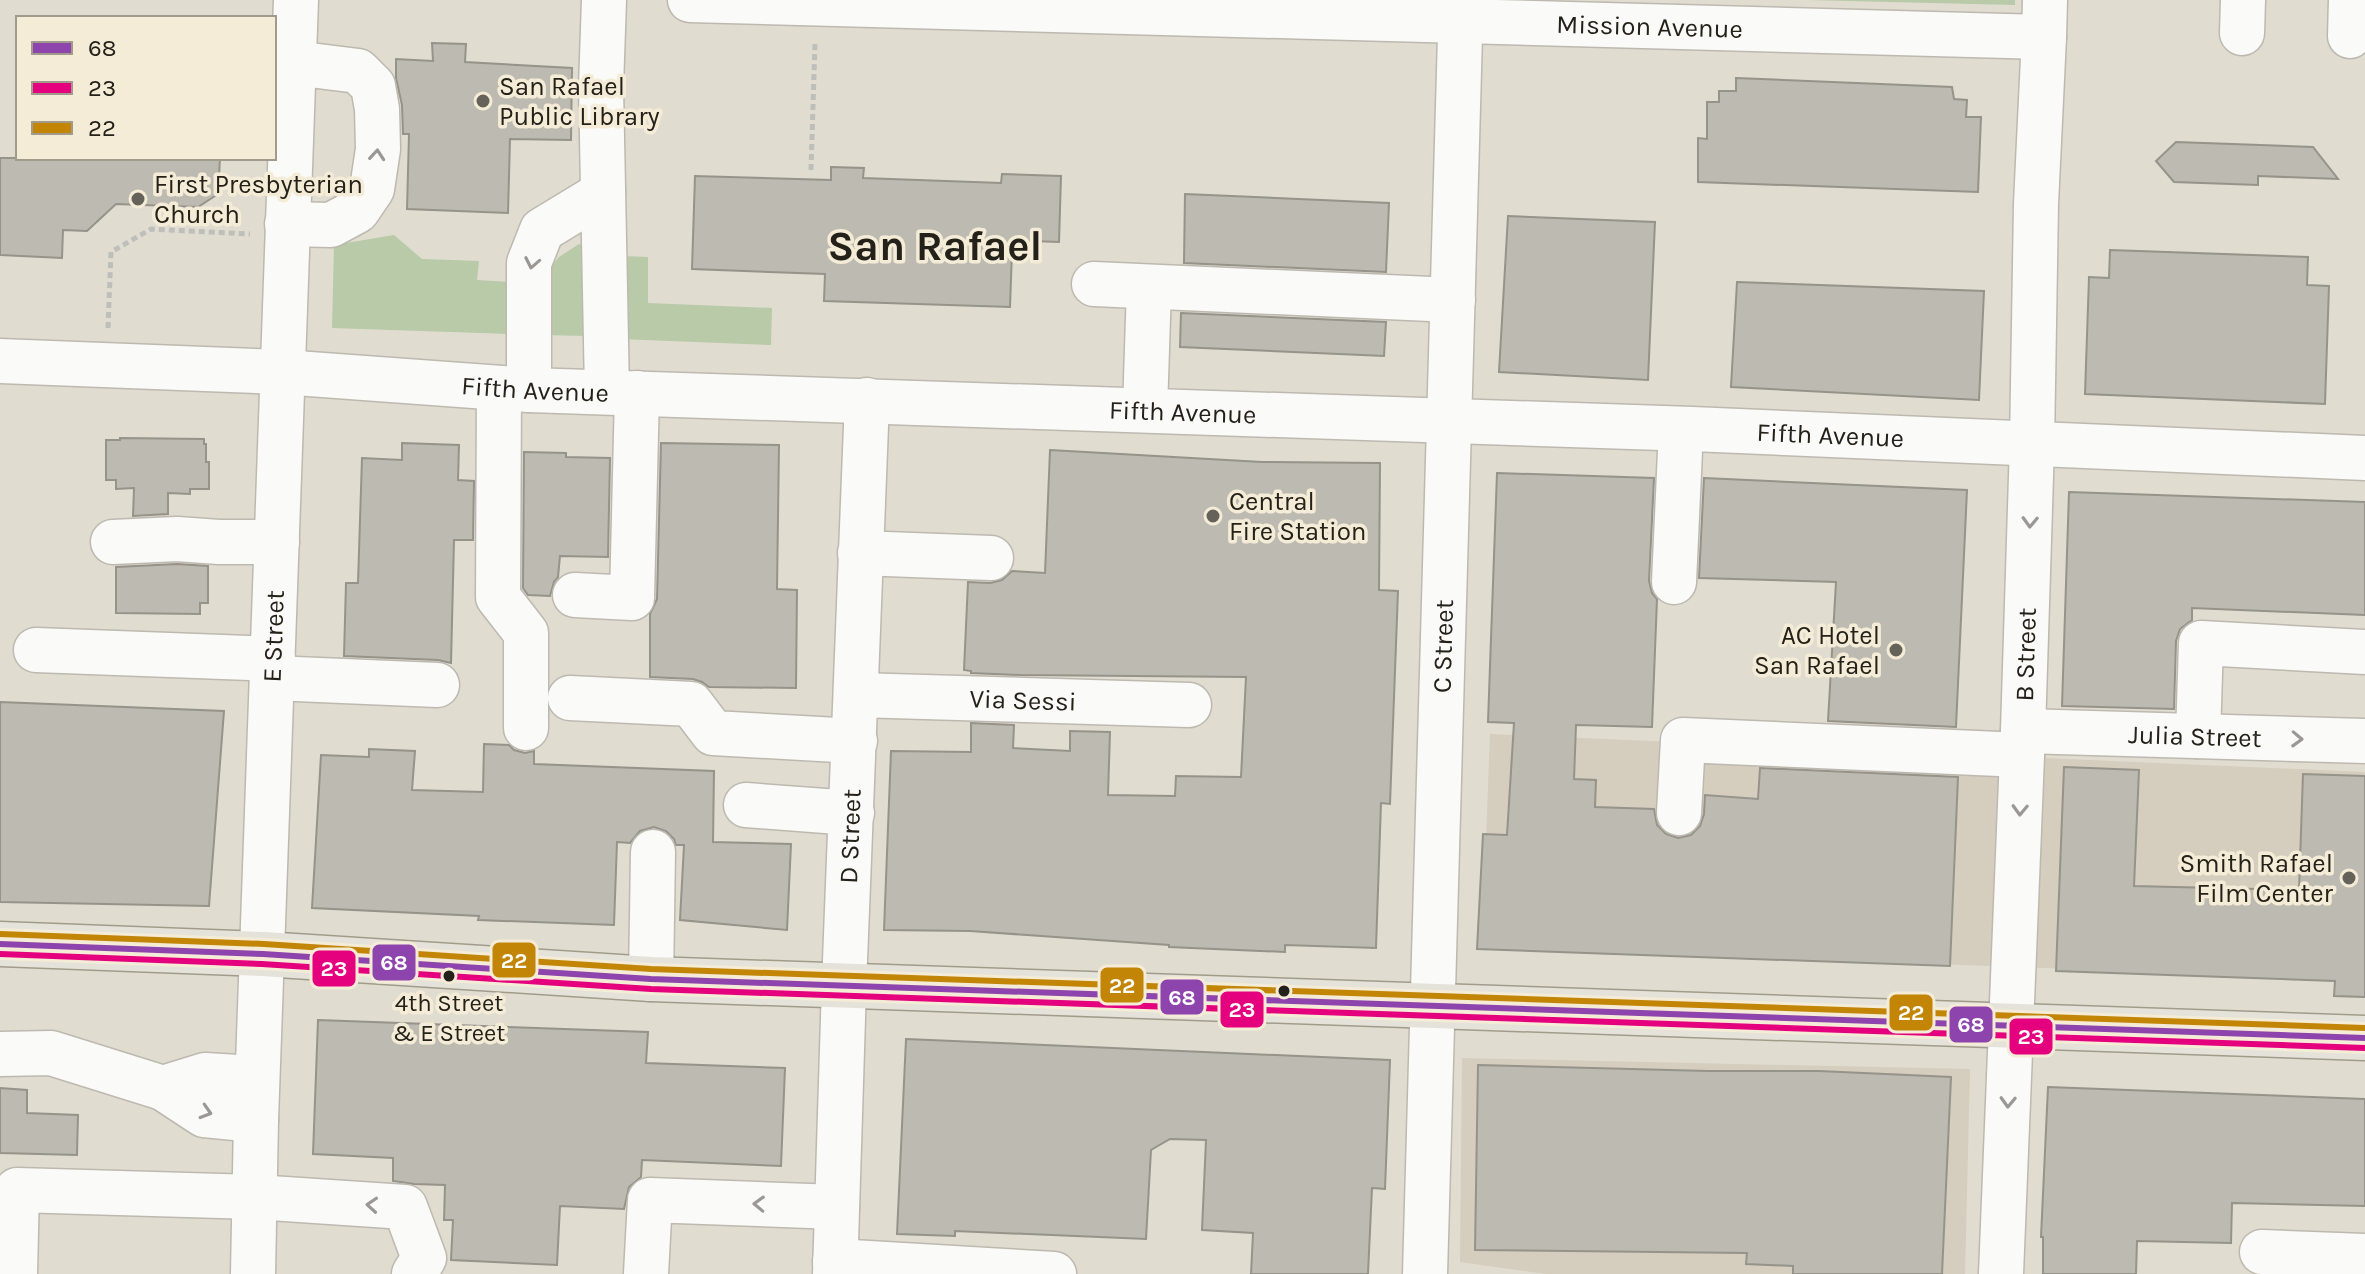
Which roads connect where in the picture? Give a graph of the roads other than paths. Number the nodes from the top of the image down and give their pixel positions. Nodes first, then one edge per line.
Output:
1 (296, 0) edge
2 (604, 0) edge
3 (690, 0) edge
4 (860, 2) edge
5 (1461, 10) edge
6 (813, 14) edge
7 (2044, 18) edge
8 (294, 63) junction
9 (603, 193) junction
10 (287, 230) junction
11 (1094, 284) dead end
12 (1149, 287) junction
13 (1453, 300) junction
14 (0, 361) edge
15 (282, 372) junction
16 (514, 389) junction
17 (622, 393) junction
18 (867, 400) junction
19 (1145, 410) junction
20 (1450, 420) junction
21 (1681, 429) junction
22 (2032, 444) junction
23 (2365, 458) edge
24 (113, 542) dead end
25 (277, 542) junction
26 (860, 553) junction
27 (991, 558) dead end
28 (1674, 582) dead end
29 (575, 595) dead end
30 (36, 650) dead end
31 (2365, 652) edge
32 (272, 668) junction
33 (437, 685) dead end
34 (857, 695) junction
35 (570, 698) dead end
36 (1189, 705) dead end
37 (526, 728) dead end
38 (2198, 736) junction
39 (855, 741) junction
40 (2365, 741) edge
41 (2022, 743) junction
42 (746, 805) dead end
43 (852, 813) junction
44 (1679, 813) dead end
45 (653, 852) dead end
46 (0, 944) edge
47 (263, 954) junction
48 (651, 979) junction
49 (844, 986) junction
50 (1431, 1007) junction
51 (2011, 1024) junction
52 (2365, 1038) edge
53 (0, 1054) edge
54 (256, 1099) junction
55 (255, 1197) junction
56 (837, 1207) junction
57 (2262, 1252) dead end
58 (2365, 1256) edge
59 (835, 1267) edge
60 (15, 1274) edge
61 (253, 1274) edge
62 (414, 1274) edge
63 (646, 1274) edge
64 (1054, 1274) edge
65 (1425, 1274) edge
66 (2001, 1274) edge

1 - 8 street, E Street
2 - 9 street
3 - 6 street, Mission Avenue
4 - 5 street, Mission Avenue
4 - 6 street, Mission Avenue
5 - 7 street, Mission Avenue
5 - 13 street, C Street
7 - 22 street, B Street
8 - 10 street, E Street
10 -> 8 street
9 -> 16 street
9 - 17 street
10 - 15 street, E Street
11 - 12 street
12 - 13 street
12 - 19 street
13 - 20 street, C Street
14 - 15 street, Fifth Avenue
15 - 16 street, Fifth Avenue
15 - 25 street, E Street
16 - 17 street, Fifth Avenue
16 - 37 street
17 - 18 street, Fifth Avenue
17 - 29 street
18 - 19 street, Fifth Avenue
18 - 26 street, D Street
19 - 20 street, Fifth Avenue
20 - 21 street, Fifth Avenue
20 - 50 street, C Street
21 - 22 street, Fifth Avenue
21 - 28 street
22 - 23 street, Fifth Avenue
22 -> 41 street, B Street
24 - 25 street
25 - 32 street, E Street
26 - 27 street
26 - 34 street, D Street
30 - 32 street
31 - 38 street
32 - 33 street
32 - 47 street, E Street
34 - 36 street, Via Sessi
34 - 39 street, D Street
35 - 39 street
38 -> 40 street, Julia Street
38 - 41 street, Julia Street
39 - 43 street, D Street
41 - 44 street, Julia Street
41 -> 51 street, B Street
42 - 43 street
43 - 49 street, D Street
45 - 48 street
46 - 47 main road
47 - 48 main road
47 - 54 street, E Street
48 - 49 main road
49 - 50 main road
49 - 56 street, D Street
50 - 51 main road
50 - 65 street, C Street
51 - 52 main road
51 -> 66 street, B Street
53 - 54 street
54 - 55 street, E Street
55 - 60 street
55 - 61 street, E Street
62 -> 55 street
56 - 59 street, D Street
56 -> 63 street
57 - 58 street
59 - 64 street

